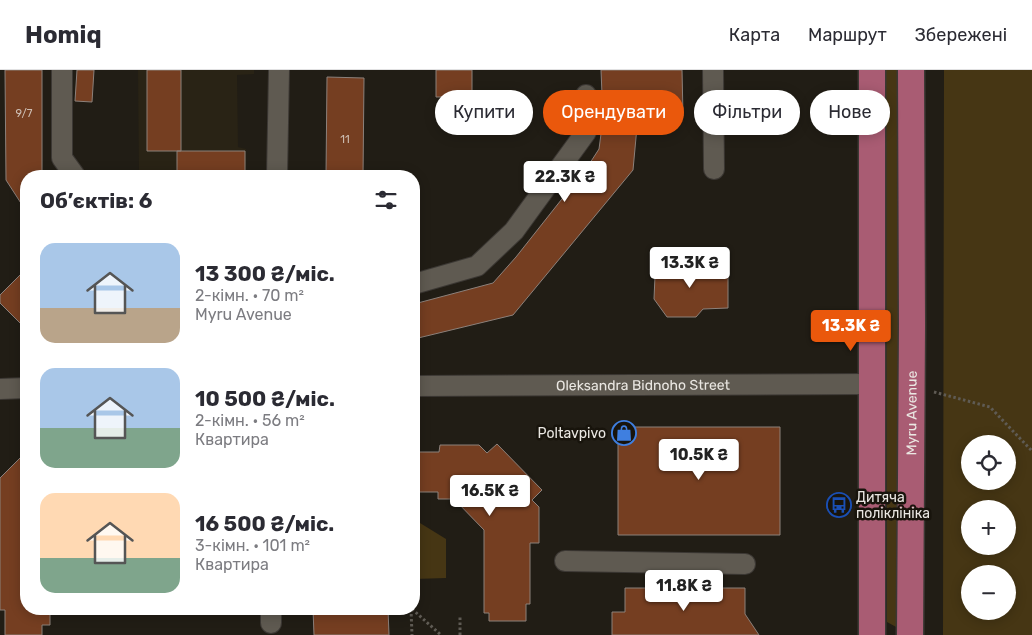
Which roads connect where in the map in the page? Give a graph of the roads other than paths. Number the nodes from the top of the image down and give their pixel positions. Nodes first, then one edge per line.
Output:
1 (62, 70) edge
2 (279, 70) edge
3 (713, 70) edge
4 (872, 70) edge
5 (911, 70) edge
6 (584, 135) edge
7 (714, 169) dead end
8 (71, 170) edge
9 (277, 170) edge
10 (420, 282) edge
11 (872, 384) junction
12 (420, 386) edge
13 (0, 388) edge
14 (20, 388) edge
15 (565, 561) dead end
16 (745, 564) dead end
17 (872, 635) edge
18 (910, 635) edge

1 - 8 street
2 - 9 street
3 - 7 street
4 - 11 main road
5 - 18 main road, Myru Avenue
6 - 10 street
11 - 12 street, Oleksandra Bidnoho Street
11 - 17 main road
13 - 14 street
15 - 16 street

